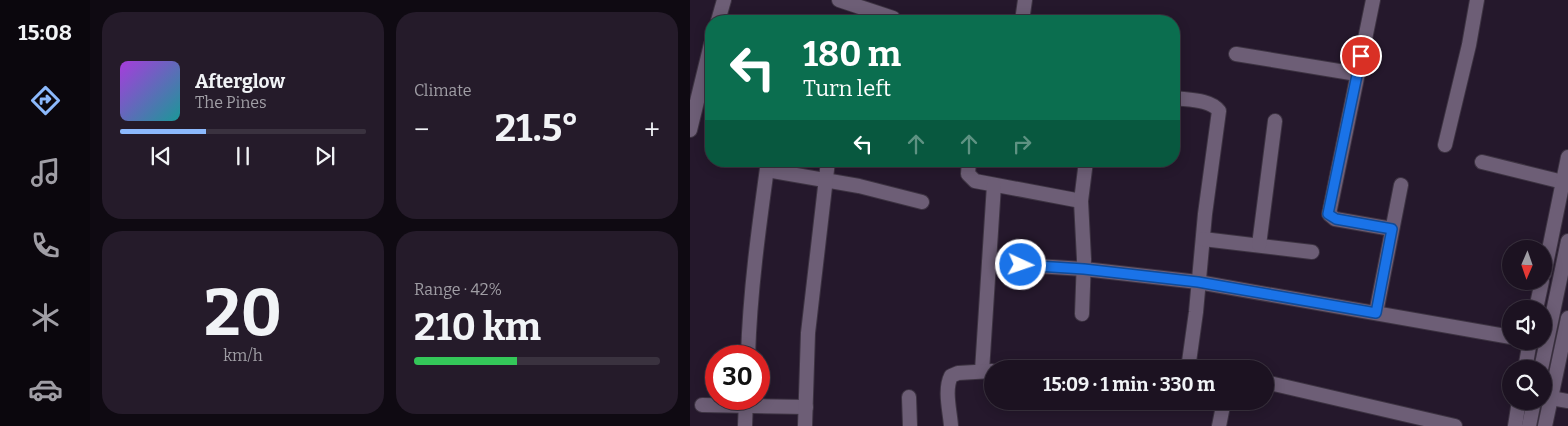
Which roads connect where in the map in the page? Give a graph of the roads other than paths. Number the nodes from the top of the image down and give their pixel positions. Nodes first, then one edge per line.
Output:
1 (724, 0) edge
2 (839, 0) edge
3 (1025, 0) edge
4 (1373, 0) edge
5 (1477, 0) edge
6 (854, 2) edge
7 (720, 15) edge
8 (886, 15) edge
9 (1023, 15) edge
10 (1236, 54) dead end
11 (705, 69) edge
12 (1357, 74) junction
13 (1180, 99) edge
14 (1276, 121) dead end
15 (690, 130) edge
16 (1445, 145) dead end
17 (1568, 157) edge
18 (1482, 162) dead end
19 (767, 167) edge
20 (775, 167) edge
21 (827, 167) edge
22 (969, 167) edge
23 (1085, 167) edge
24 (825, 180) junction
25 (1563, 182) junction
26 (994, 185) junction
27 (1400, 185) dead end
28 (1081, 201) junction
29 (922, 202) dead end
30 (1392, 229) junction
31 (1203, 239) junction
32 (1551, 240) edge
33 (1568, 241) edge
34 (1259, 245) junction
35 (1312, 252) dead end
36 (989, 263) junction
37 (1084, 269) junction
38 (1198, 282) junction
39 (1376, 313) junction
40 (1082, 314) dead end
41 (1568, 318) edge
42 (1502, 335) edge
43 (749, 345) edge
44 (987, 360) edge
45 (1189, 360) edge
46 (1543, 360) edge
47 (984, 371) edge
48 (1274, 384) edge
49 (1552, 393) edge
50 (909, 397) dead end
51 (1552, 398) edge
52 (1568, 401) edge
53 (770, 404) edge
54 (702, 405) dead end
55 (705, 405) edge
56 (806, 407) junction
57 (746, 410) edge
58 (1222, 410) edge
59 (1518, 410) edge
60 (1532, 410) edge
61 (1548, 410) edge
62 (745, 426) edge
63 (805, 426) edge
64 (910, 426) edge
65 (951, 426) edge
66 (1219, 426) edge
67 (1455, 426) edge
68 (1515, 426) edge
69 (1529, 426) edge
70 (1544, 426) edge

1 - 7 street
2 - 6 street
3 - 9 street
4 - 12 street
5 - 16 street
6 - 8 street
10 - 12 street
11 - 15 street
12 - 30 street
13 - 31 street
14 - 34 street
17 - 25 street
18 - 25 street
19 - 43 street
20 - 24 street
21 - 24 street
22 - 26 street
23 - 28 street
24 - 29 street
24 - 56 street
25 - 32 street
26 - 28 street
26 - 36 street
27 - 30 street
28 - 37 street
30 - 39 street
31 - 34 street
31 - 38 street
33 - 46 street
34 - 35 street
36 - 37 street
36 - 44 street
37 - 38 street
37 - 40 street
38 - 39 street
38 - 45 street
39 - 42 street
41 - 49 street
47 - 65 street
48 - 67 street
50 - 64 street
51 - 52 street
53 - 56 street
54 - 55 street
56 - 63 street
57 - 62 street
58 - 66 street
59 - 68 street
60 - 69 street
61 - 70 street

